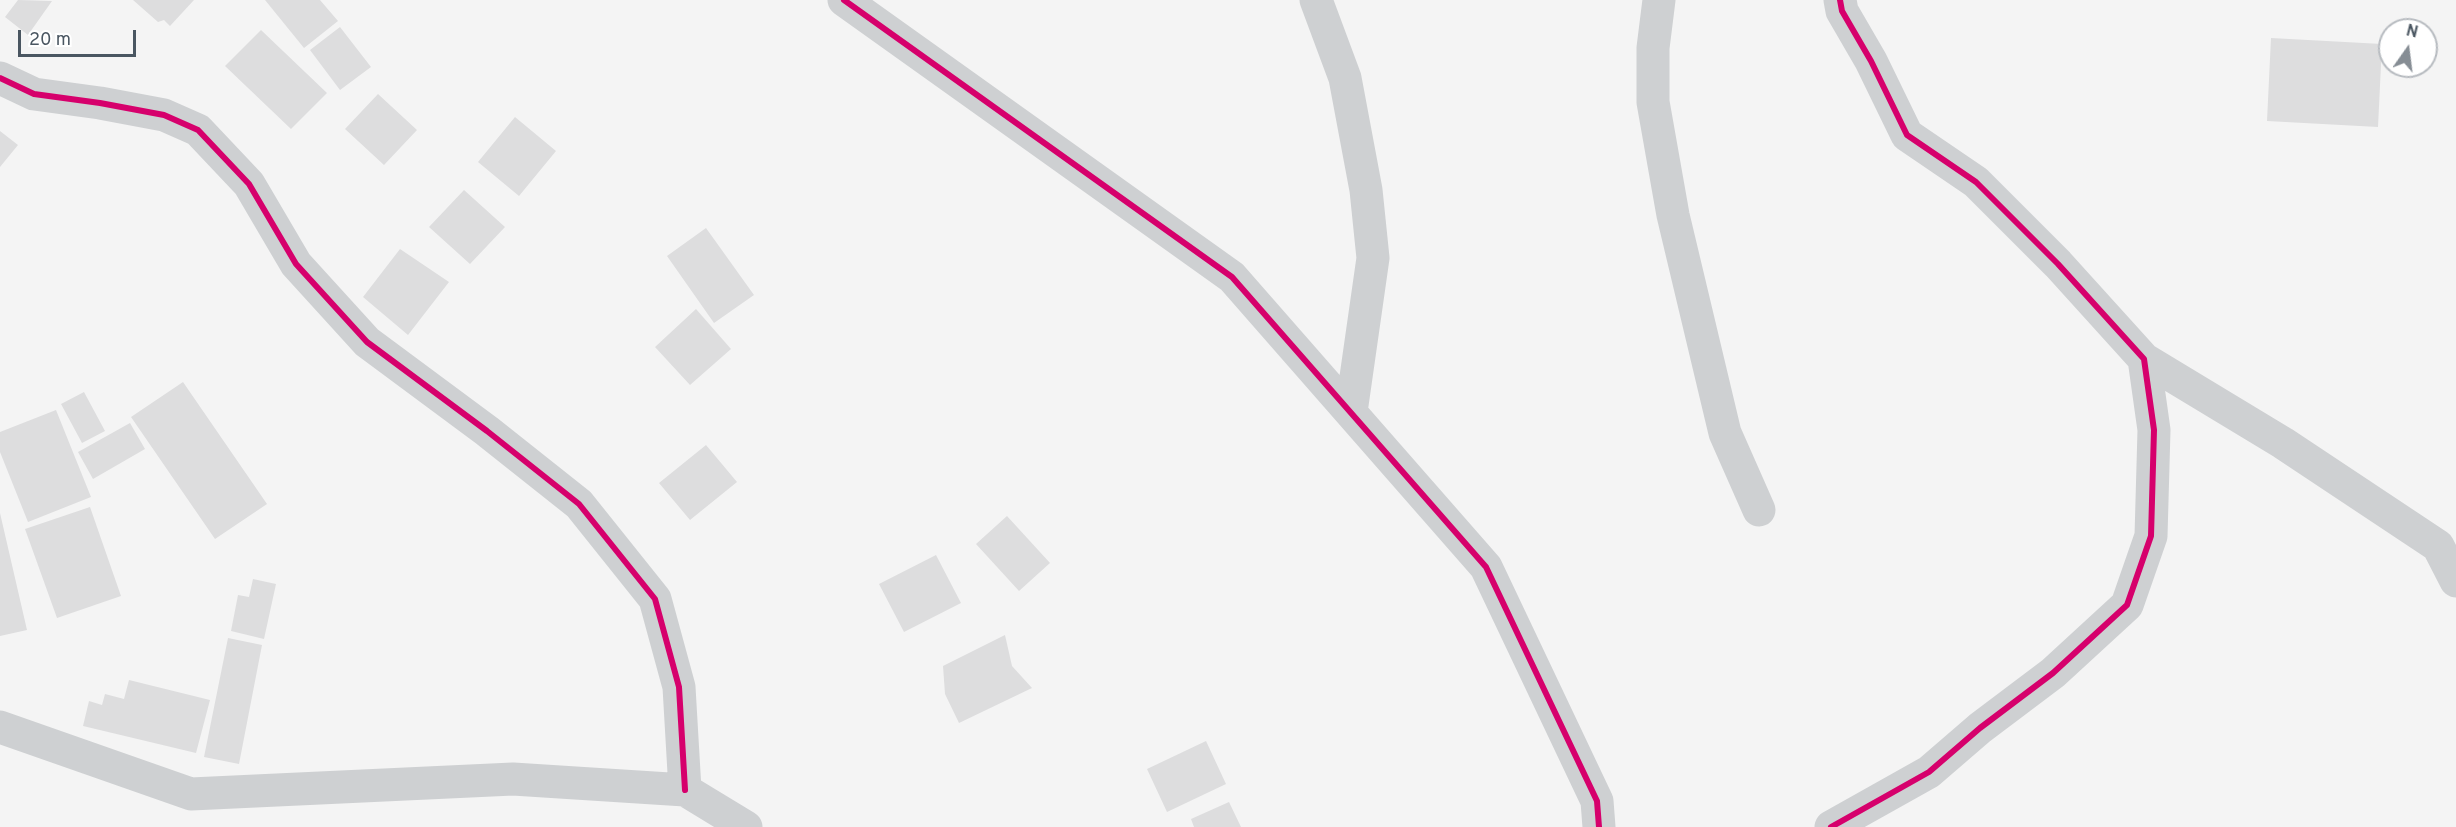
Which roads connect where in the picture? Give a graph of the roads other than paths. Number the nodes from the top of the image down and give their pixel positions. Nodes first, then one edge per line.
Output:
1 (844, 0) edge
2 (1316, 0) edge
3 (1659, 0) edge
4 (1840, 0) edge
5 (0, 78) edge
6 (2144, 359) junction
7 (1350, 412) junction
8 (1759, 510) dead end
9 (2456, 581) edge
10 (0, 728) edge
11 (685, 790) junction
12 (746, 827) edge
13 (1599, 827) edge
14 (1831, 827) edge

1 - 7 street
2 - 7 street
3 - 8 street
4 - 6 street
5 - 11 street
6 - 9 street
6 - 14 street
7 - 13 street
10 - 11 street
11 - 12 street

